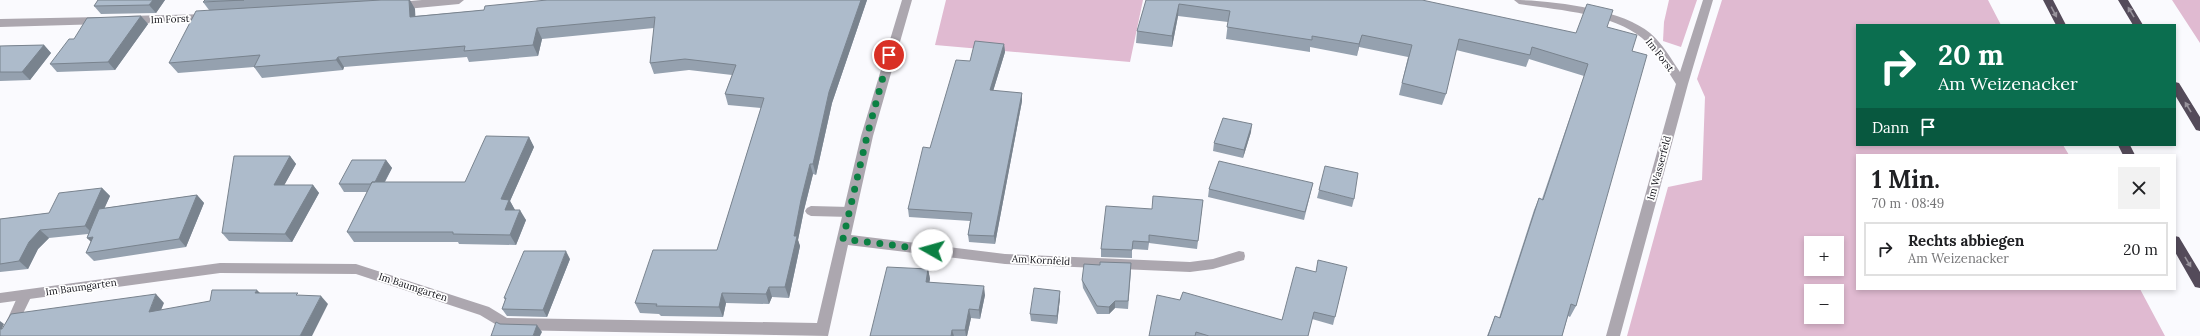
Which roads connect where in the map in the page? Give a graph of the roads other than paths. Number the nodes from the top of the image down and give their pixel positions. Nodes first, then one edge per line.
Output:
1 (458, 0) edge
2 (907, 0) edge
3 (1519, 0) edge
4 (1708, 0) edge
5 (2048, 0) edge
6 (2124, 0) edge
7 (382, 7) edge
8 (216, 18) edge
9 (0, 23) edge
10 (2060, 24) edge
11 (2137, 24) edge
12 (1682, 84) junction
13 (2176, 88) edge
14 (2200, 127) edge
15 (811, 211) dead end
16 (850, 212) junction
17 (843, 239) junction
18 (2176, 243) edge
19 (1239, 256) dead end
20 (2200, 283) edge
21 (25, 295) junction
22 (0, 298) edge
23 (822, 333) edge
24 (5, 336) edge
25 (1613, 336) edge

1 - 7 street
2 - 16 street
3 - 12 street, Im Forst
4 - 12 street, Im Wasserfeld
5 -> 10 highway
11 -> 6 highway
8 - 9 street, Im Forst
12 - 25 street, Im Wasserfeld
14 -> 13 highway
15 - 16 street
16 - 17 street
17 - 19 street, Am Kornfeld
17 - 23 street
18 -> 20 highway
21 - 22 street, Im Baumgarten
21 - 23 street, Im Baumgarten
21 - 24 street

